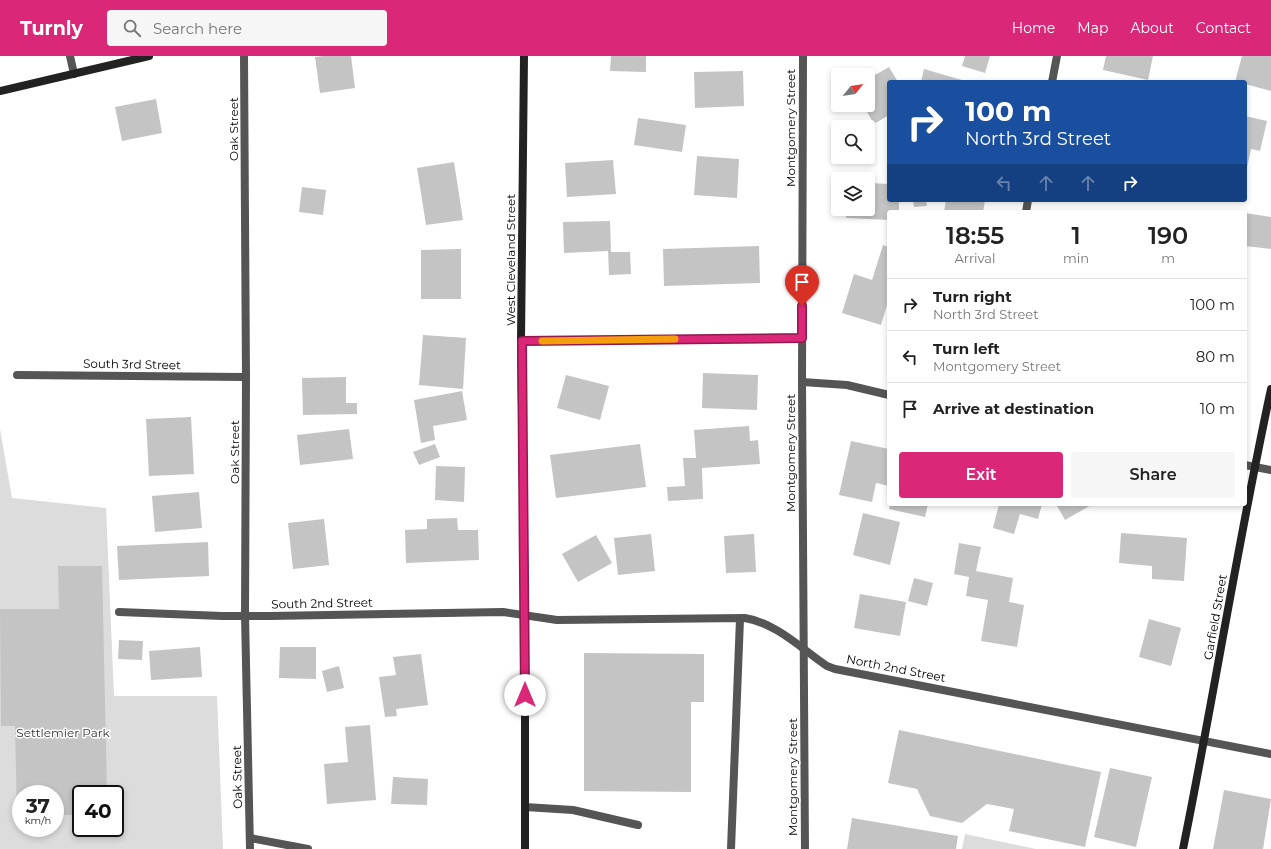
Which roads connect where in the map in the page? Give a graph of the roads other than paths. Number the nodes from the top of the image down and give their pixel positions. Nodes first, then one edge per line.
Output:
1 (70, 56) edge
2 (149, 56) edge
3 (244, 56) edge
4 (524, 56) edge
5 (803, 56) edge
6 (1057, 56) edge
7 (74, 74) junction
8 (1052, 80) edge
9 (0, 91) edge
10 (802, 338) junction
11 (522, 341) junction
12 (17, 375) dead end
13 (246, 377) junction
14 (802, 382) junction
15 (1271, 389) edge
16 (887, 395) edge
17 (1247, 465) edge
18 (1254, 467) junction
19 (1271, 470) edge
20 (119, 612) dead end
21 (245, 616) junction
22 (525, 616) junction
23 (740, 619) junction
24 (803, 650) junction
25 (1205, 741) junction
26 (1271, 754) edge
27 (525, 807) junction
28 (638, 825) dead end
29 (250, 838) junction
30 (250, 849) edge
31 (308, 849) edge
32 (525, 849) edge
33 (731, 849) edge
34 (805, 849) edge
35 (1183, 849) edge

1 - 7 street
2 - 7 street
3 - 13 street, Oak Street
4 - 11 street, West Cleveland Street
5 - 10 street, Montgomery Street
6 - 8 street
7 - 9 street
10 - 11 street
10 - 14 street, Montgomery Street
11 - 22 street, West Cleveland Street
12 - 13 street, South 3rd Street
13 - 21 street, Oak Street
14 - 16 street
14 - 24 street, Montgomery Street
15 - 18 street, Garfield Street
17 - 18 street
18 - 19 street
18 - 25 street, Garfield Street
20 - 21 street, South 2nd Street
21 - 22 street, South 2nd Street
21 - 29 street, Oak Street
22 - 23 street, North 2nd Street
22 - 27 street, West Cleveland Street
23 - 24 street, North 2nd Street
23 - 33 street
24 - 25 street, North 2nd Street
24 - 34 street, Montgomery Street
25 - 26 street, North 2nd Street
25 - 35 street, Garfield Street
27 - 28 street
27 - 32 street, West Cleveland Street
29 - 30 street, Oak Street
29 - 31 street

